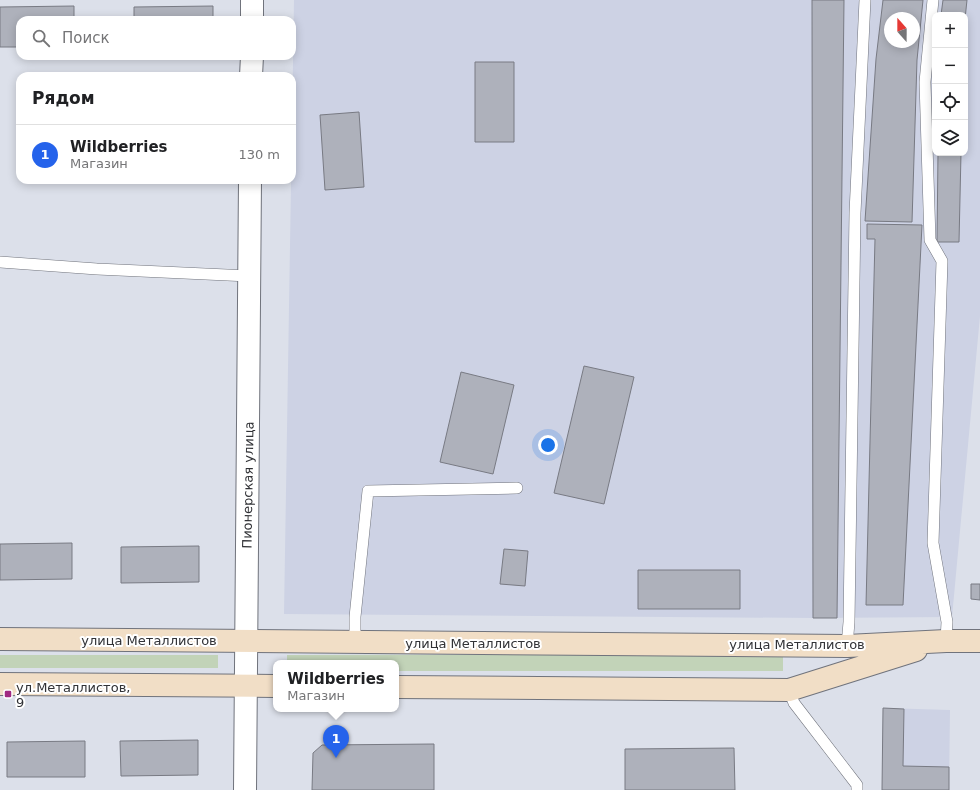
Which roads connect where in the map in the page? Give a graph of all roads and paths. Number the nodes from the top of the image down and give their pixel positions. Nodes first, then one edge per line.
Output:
1 (252, 0) edge
2 (865, 0) edge
3 (933, 0) edge
4 (252, 16) edge
5 (252, 60) edge
6 (251, 72) edge
7 (250, 184) edge
8 (0, 262) edge
9 (250, 276) junction
10 (517, 488) dead end
11 (0, 639) edge
12 (246, 641) junction
13 (946, 641) junction
14 (980, 641) edge
15 (355, 642) junction
16 (847, 646) junction
17 (0, 684) edge
18 (246, 686) junction
19 (273, 686) edge
20 (399, 687) edge
21 (789, 690) junction
22 (245, 790) edge
23 (857, 790) edge

1 - 4 street
2 - 16 lane
3 - 13 lane
5 - 6 street
7 - 9 street, Пионерская улица
8 - 9 lane
9 - 12 street, Пионерская улица
10 - 15 lane
11 - 12 street, улица Металлистов
12 - 15 street, улица Металлистов
12 - 18 street, Пионерская улица
13 - 14 street, улица Металлистов
13 - 16 street, улица Металлистов
13 - 21 street, улица Металлистов
15 - 16 street, улица Металлистов
17 - 18 street
18 - 19 street
18 - 22 street, Пионерская улица
20 - 21 street, улица Металлистов
21 - 23 lane

